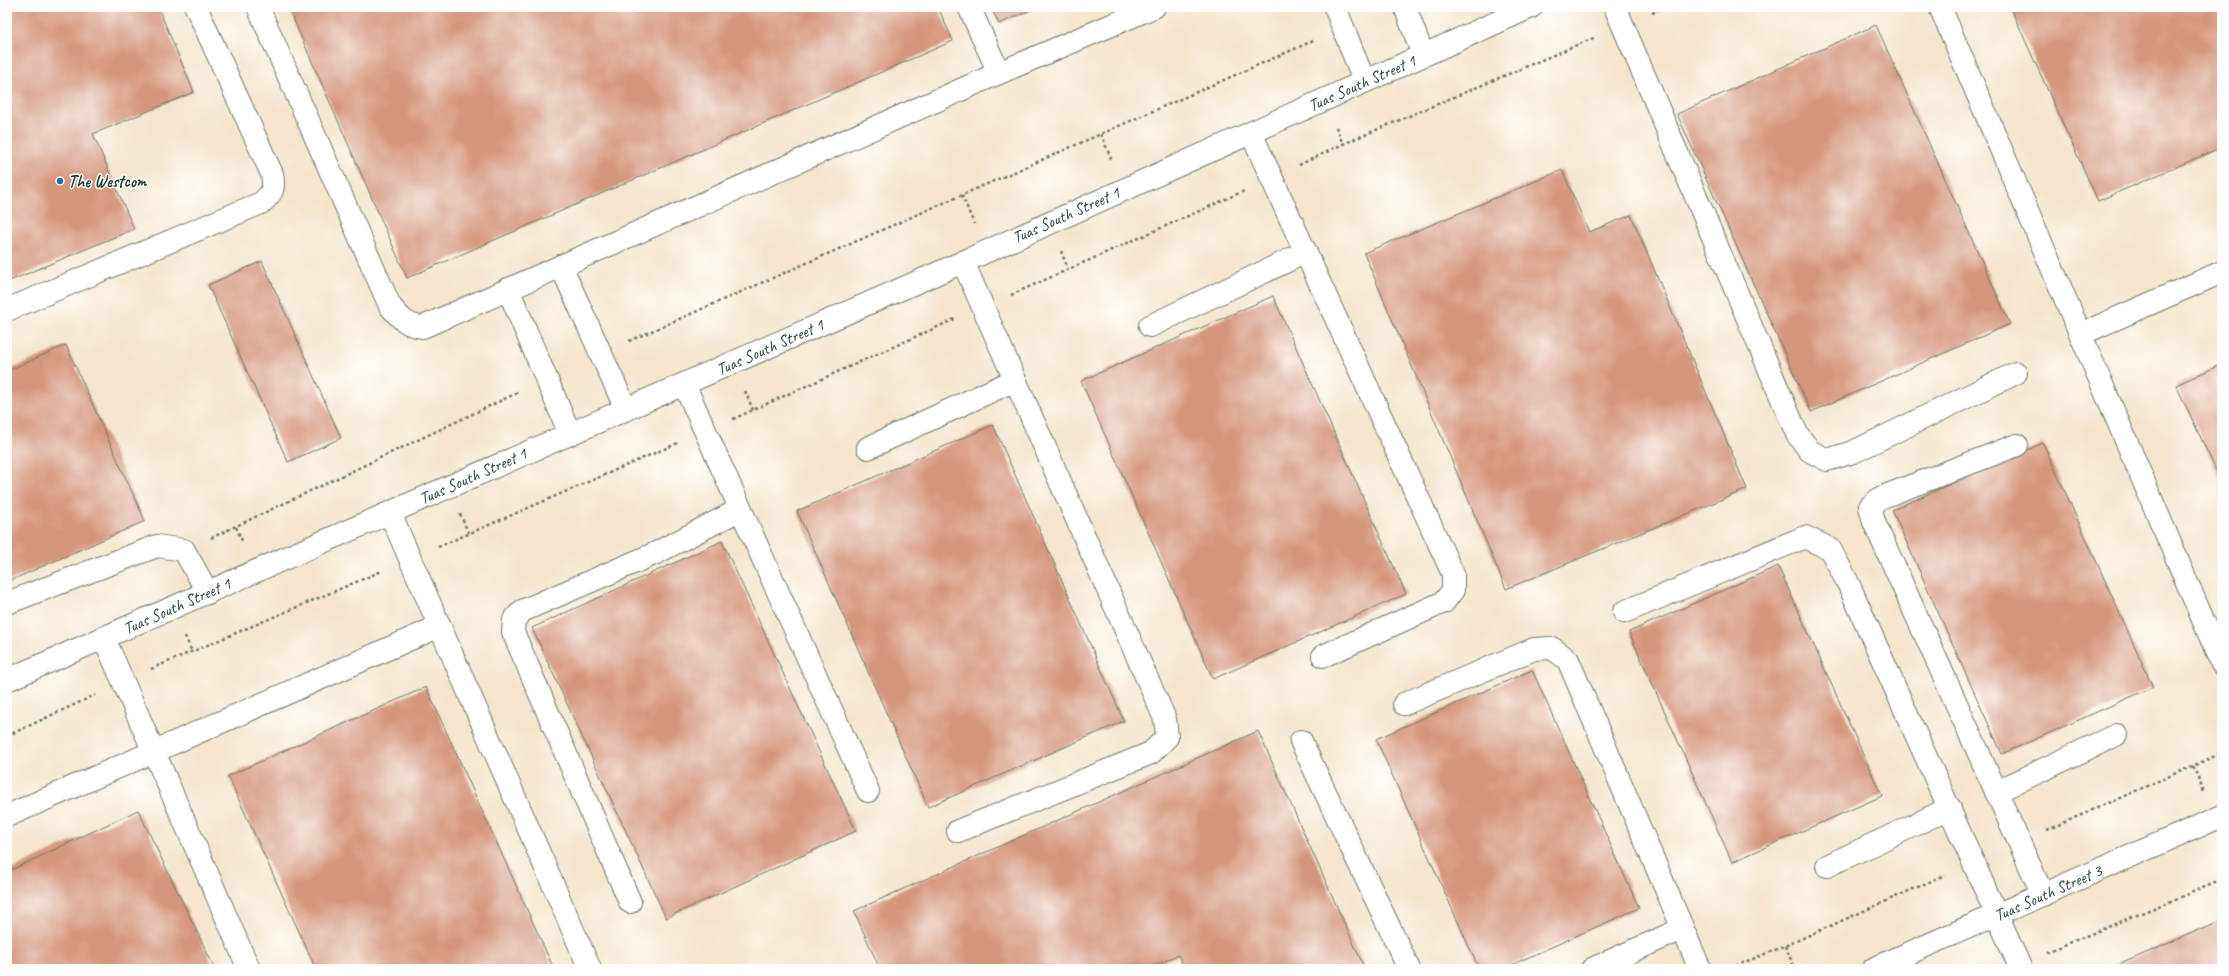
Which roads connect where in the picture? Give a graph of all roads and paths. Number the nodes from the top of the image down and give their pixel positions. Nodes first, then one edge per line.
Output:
1 (196, 7) edge
2 (258, 7) edge
3 (970, 7) edge
4 (1154, 7) edge
5 (1335, 7) edge
6 (1405, 7) edge
7 (1531, 7) edge
8 (1665, 7) edge
9 (1940, 7) edge
10 (1619, 16) edge
11 (1343, 27) junction
12 (1423, 55) junction
13 (999, 73) junction
14 (1364, 81) junction
15 (1251, 133) junction
16 (1272, 178) junction
17 (1306, 252) junction
18 (963, 262) junction
19 (561, 266) junction
20 (2222, 272) edge
21 (508, 290) junction
22 (983, 307) junction
23 (7, 310) edge
24 (1150, 326) dead end
25 (2081, 334) junction
26 (600, 354) junction
27 (2016, 373) dead end
28 (546, 379) junction
29 (1015, 380) junction
30 (684, 384) junction
31 (626, 409) junction
32 (706, 431) junction
33 (570, 434) junction
34 (2017, 445) dead end
35 (868, 448) dead end
36 (741, 509) junction
37 (390, 513) junction
38 (184, 550) junction
39 (411, 559) junction
40 (208, 593) junction
41 (7, 603) edge
42 (1624, 612) dead end
43 (440, 626) junction
44 (104, 638) junction
45 (1323, 656) dead end
46 (2222, 664) edge
47 (7, 680) edge
48 (124, 681) junction
49 (1404, 704) dead end
50 (2116, 735) dead end
51 (7, 736) edge
52 (1301, 742) dead end
53 (154, 751) junction
54 (868, 791) dead end
55 (1996, 792) junction
56 (1950, 808) junction
57 (7, 816) edge
58 (2222, 816) edge
59 (958, 831) dead end
60 (1827, 866) dead end
61 (2222, 880) edge
62 (2043, 895) junction
63 (630, 902) dead end
64 (1998, 915) junction
65 (1682, 929) junction
66 (1785, 946) dead end
67 (2020, 966) edge
68 (249, 969) edge
69 (590, 969) edge
70 (1409, 969) edge
71 (1592, 969) edge
72 (1700, 969) edge
73 (1795, 969) edge
74 (1873, 969) edge

1 - 23 street
2 - 21 street
3 - 13 street
4 - 13 street
5 - 11 street
6 - 12 street
7 - 12 street, Tuas South Street 1
8 - 10 path
9 - 25 street
10 - 16 path
10 - 27 street
11 - 14 street
11 - 26 path
12 - 14 street, Tuas South Street 1
13 - 19 street
14 - 15 street, Tuas South Street 1
15 - 16 street
15 - 18 street, Tuas South Street 1
16 - 17 street
16 - 22 path
17 - 24 street
17 - 45 street
18 - 22 street
18 - 30 street, Tuas South Street 1
19 - 21 street
19 - 26 street
20 - 25 street
21 - 28 street
22 - 29 street
22 - 32 path
25 - 46 street
26 - 31 street
28 - 33 street
28 - 38 path
29 - 35 street
29 - 59 street
30 - 31 street, Tuas South Street 1
30 - 32 street
31 - 33 street, Tuas South Street 1
32 - 36 street
32 - 39 path
33 - 37 street, Tuas South Street 1
34 - 55 street
36 - 54 street
36 - 63 street
37 - 39 street
37 - 40 street, Tuas South Street 1
38 - 40 street
38 - 41 street
39 - 43 street
39 - 48 path
40 - 44 street, Tuas South Street 1
42 - 56 street
43 - 53 street
43 - 69 street
44 - 47 street, Tuas South Street 1
44 - 48 street
48 - 51 path
48 - 53 street
49 - 65 street
50 - 55 street
52 - 70 street
53 - 57 street
53 - 68 street
55 - 62 street
56 - 60 street
56 - 64 street
58 - 62 street, Tuas South Street 3
61 - 67 path
62 - 64 street, Tuas South Street 3
64 - 67 street
64 - 74 street, Tuas South Street 3
65 - 71 street
65 - 72 street
66 - 73 path

